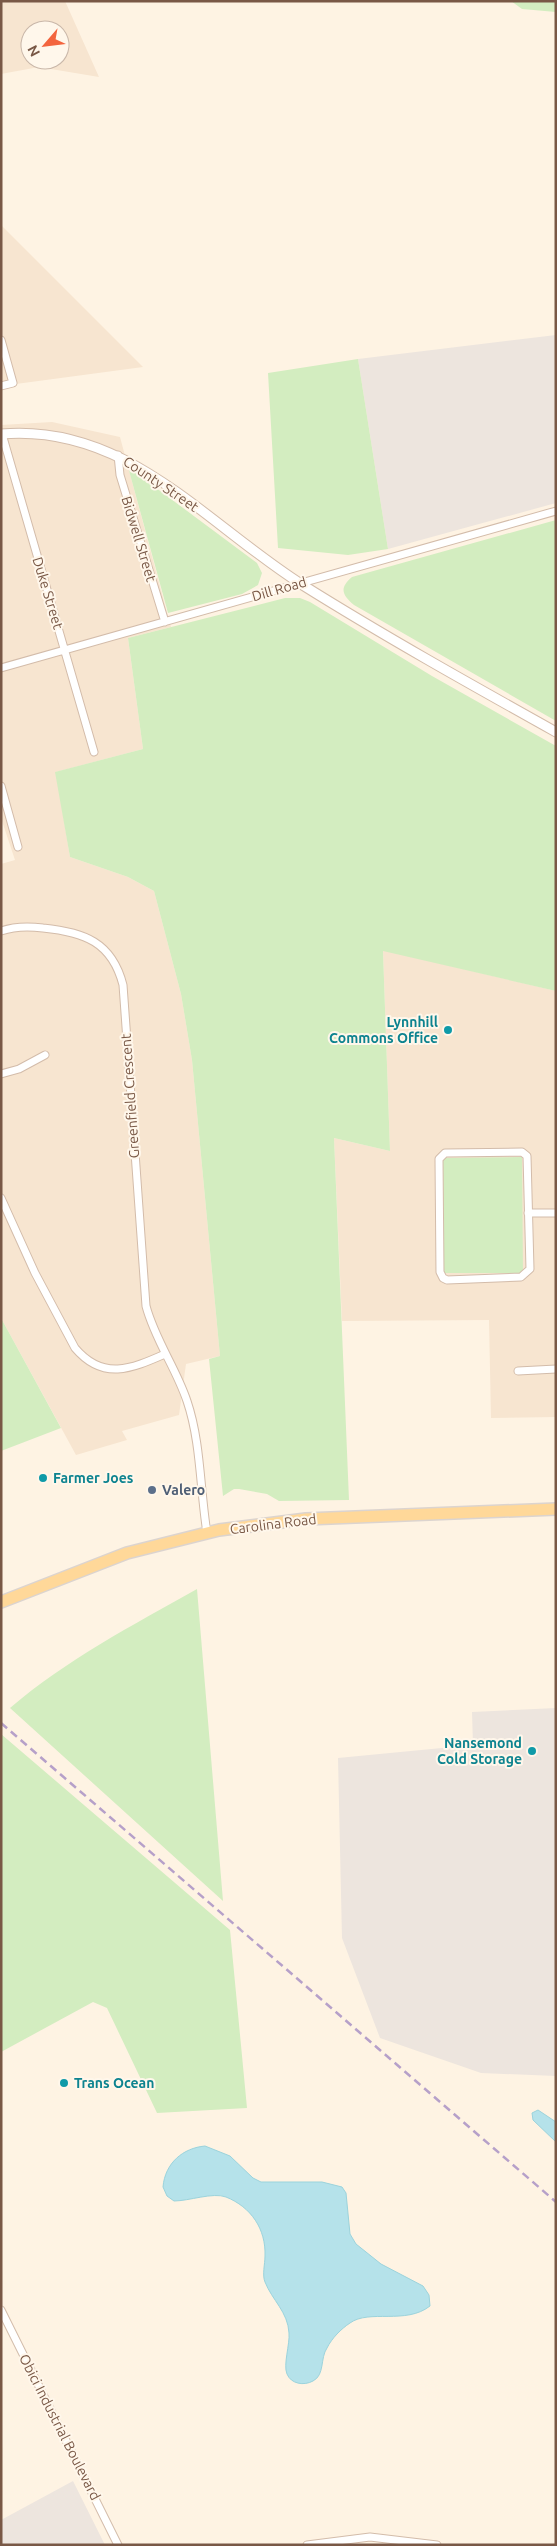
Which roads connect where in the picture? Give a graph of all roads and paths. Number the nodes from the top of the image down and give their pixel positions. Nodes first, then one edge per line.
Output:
1 (1, 340) edge
2 (1, 386) edge
3 (2, 434) edge
4 (118, 455) junction
5 (556, 511) edge
6 (300, 583) junction
7 (165, 622) junction
8 (64, 650) junction
9 (1, 668) edge
10 (556, 732) edge
11 (94, 752) dead end
12 (1, 786) edge
13 (18, 848) dead end
14 (1, 931) edge
15 (45, 1055) dead end
16 (1, 1074) edge
17 (1, 1198) edge
18 (528, 1214) junction
19 (556, 1214) edge
20 (165, 1354) junction
21 (556, 1370) edge
22 (518, 1371) dead end
23 (556, 1509) edge
24 (207, 1533) junction
25 (1, 1602) edge
26 (1, 2310) edge
27 (118, 2545) edge
28 (307, 2545) edge
29 (436, 2545) edge

1 - 2 street
3 - 4 street, County Street
3 - 8 street, Duke Street
4 - 6 street, County Street
4 - 7 street, Bidwell Street
5 - 6 street, Dill Road
6 - 7 street, Dill Road
6 - 10 street, County Street
7 - 8 street, Dill Road
8 - 9 street, Dill Road
8 - 11 street, Duke Street
12 - 13 street
14 - 20 street, Greenfield Crescent
15 - 16 street
17 - 20 street
18 - 18 street
18 - 19 street
20 - 24 street, Greenfield Crescent
21 - 22 street
23 - 24 main road, Carolina Road
24 - 25 main road, Carolina Road
26 - 27 street, Obici Industrial Boulevard
28 - 29 street

